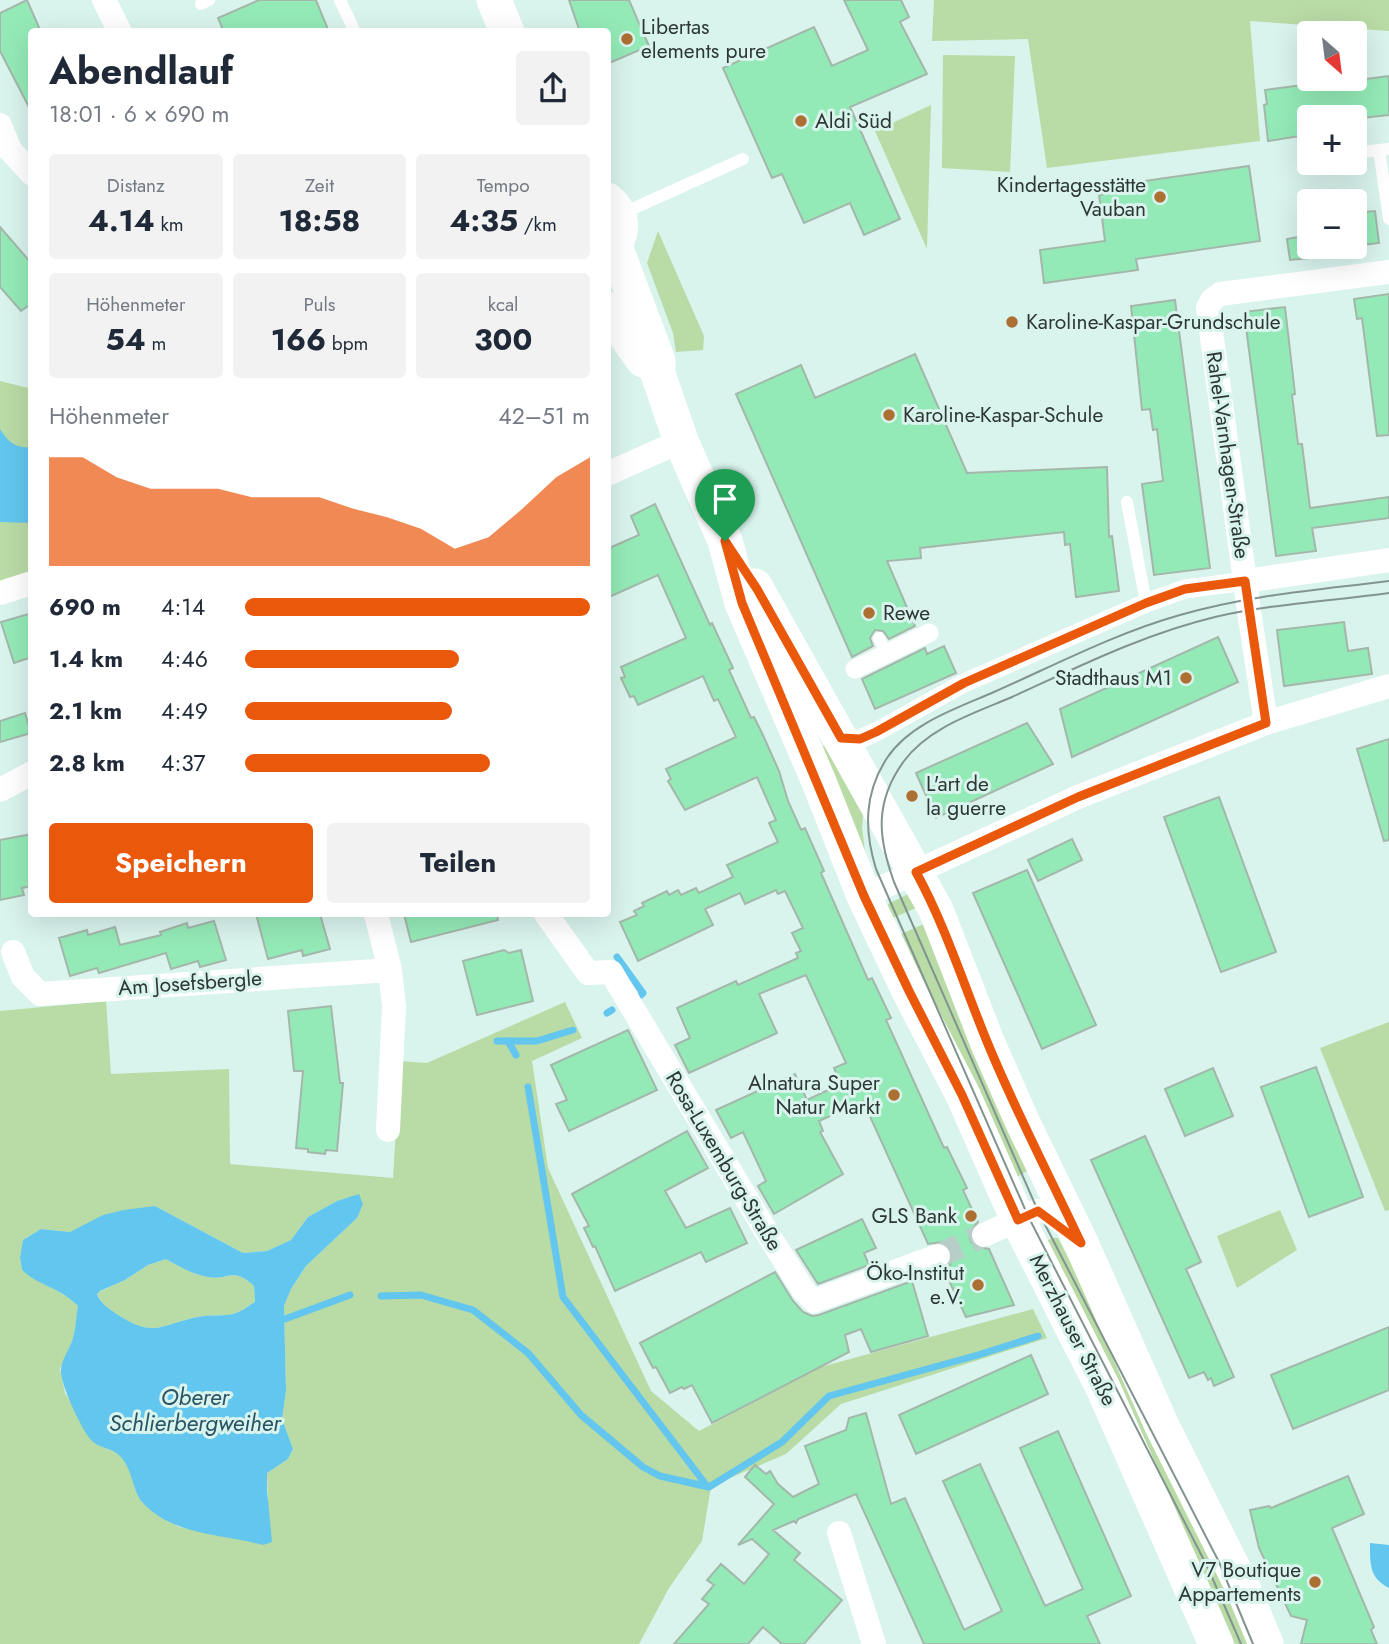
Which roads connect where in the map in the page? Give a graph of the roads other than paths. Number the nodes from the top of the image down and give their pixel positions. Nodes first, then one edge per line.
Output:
1 (104, 0) edge
2 (340, 0) edge
3 (494, 0) edge
4 (118, 28) edge
5 (353, 28) edge
6 (505, 28) edge
7 (0, 125) edge
8 (1384, 150) edge
9 (5, 152) edge
10 (743, 159) dead end
11 (28, 171) edge
12 (1389, 219) edge
13 (612, 229) edge
14 (1389, 272) edge
15 (611, 314) edge
16 (654, 367) junction
17 (681, 441) junction
18 (611, 472) edge
19 (1128, 502) dead end
20 (725, 541) junction
21 (1389, 560) edge
22 (1245, 581) junction
23 (28, 584) edge
24 (0, 593) edge
25 (1146, 603) junction
26 (929, 633) dead end
27 (855, 669) dead end
28 (1389, 686) edge
29 (788, 711) junction
30 (1266, 723) junction
31 (841, 738) junction
32 (28, 775) edge
33 (0, 790) edge
34 (916, 872) junction
35 (864, 896) junction
36 (377, 917) edge
37 (548, 917) edge
38 (13, 952) dead end
39 (390, 970) junction
40 (388, 1130) dead end
41 (1041, 1160) junction
42 (1028, 1216) junction
43 (984, 1235) tunnel mouth
44 (1081, 1243) junction
45 (938, 1256) tunnel mouth
46 (839, 1533) dead end
47 (874, 1644) edge
48 (1216, 1644) edge
49 (1266, 1644) edge

1 - 4 street
2 - 5 lane
3 - 6 main road
7 - 9 street
8 - 12 lane
9 - 11 street
10 - 13 lane
13 - 16 main road
14 - 22 street, Rahel-Varnhagen-Straße
15 - 16 main road
16 - 17 main road, Merzhauser Straße
17 - 18 street
17 - 20 main road, Merzhauser Straße
19 - 25 lane
20 - 29 main road, Merzhauser Straße
20 - 31 main road, Merzhauser Straße
21 - 22 street, Rahel-Varnhagen-Straße
22 - 25 street
22 - 30 street, Rahel-Varnhagen-Straße
23 - 24 street
25 - 31 street
26 - 27 street
28 - 30 street
29 - 31 main road, Merzhauser Straße
29 - 35 main road, Merzhauser Straße
30 - 34 street
31 - 34 main road, Merzhauser Straße
32 - 33 street
34 - 35 street
34 - 41 main road, Merzhauser Straße
35 - 42 main road, Merzhauser Straße
36 - 39 street
37 - 45 street, Rosa-Luxemburg-Straße
38 - 39 street, Am Josefsbergle
39 - 40 street
41 - 42 main road
41 - 44 main road, Merzhauser Straße
42 - 43 street
42 - 44 main road
42 - 48 main road, Merzhauser Straße
44 - 49 main road, Merzhauser Straße
46 - 47 street

